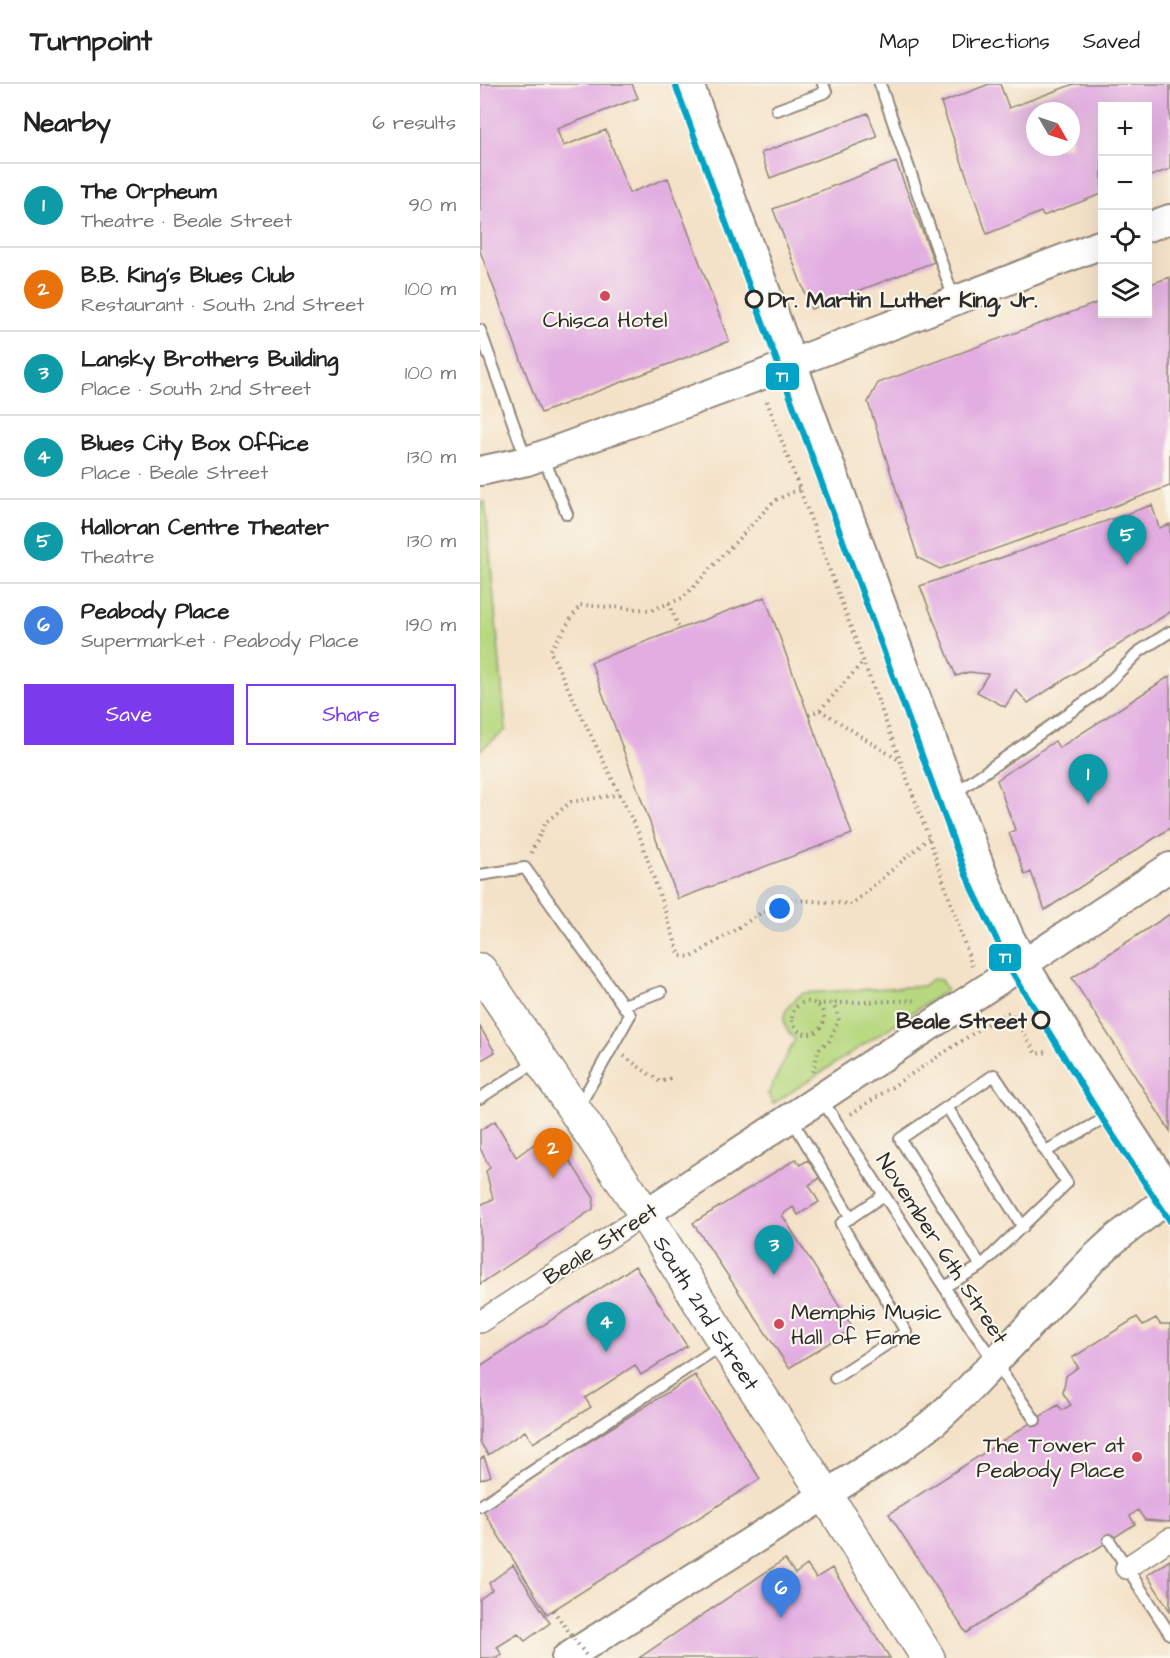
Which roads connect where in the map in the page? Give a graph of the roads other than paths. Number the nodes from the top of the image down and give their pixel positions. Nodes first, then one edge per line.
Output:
1 (689, 84) edge
2 (823, 84) edge
3 (880, 84) edge
4 (777, 110) dead end
5 (1170, 219) edge
6 (1152, 226) edge
7 (1098, 246) edge
8 (955, 301) junction
9 (480, 330) edge
10 (792, 364) junction
11 (534, 458) junction
12 (480, 471) edge
13 (567, 514) dead end
14 (1170, 632) edge
15 (953, 795) junction
16 (1170, 867) edge
17 (480, 875) edge
18 (1024, 964) junction
19 (480, 970) edge
20 (661, 992) dead end
21 (623, 1005) junction
22 (539, 1059) junction
23 (817, 1085) junction
24 (480, 1098) edge
25 (947, 1107) junction
26 (1117, 1111) junction
27 (576, 1113) junction
28 (791, 1118) junction
29 (1046, 1151) junction
30 (1170, 1191) edge
31 (884, 1196) junction
32 (1170, 1197) edge
33 (645, 1214) junction
34 (851, 1218) junction
35 (1023, 1227) junction
36 (981, 1266) junction
37 (944, 1287) junction
38 (480, 1322) edge
39 (725, 1343) junction
40 (995, 1363) junction
41 (835, 1378) dead end
42 (1035, 1420) dead end
43 (826, 1495) junction
44 (480, 1506) edge
45 (1170, 1539) edge
46 (1109, 1540) dead end
47 (1126, 1568) junction
48 (1170, 1634) edge
49 (566, 1658) edge
50 (928, 1658) edge

1 - 10 street
2 - 4 lane
3 - 8 lane
5 - 6 street
7 - 8 street
8 - 10 street
9 - 11 lane
10 - 11 street
10 - 15 street
11 - 12 street
11 - 13 lane
14 - 15 lane
15 - 18 street
16 - 18 street, Beale Street
17 - 21 lane
18 - 23 street, Beale Street
18 - 26 street
19 - 22 main road, South 2nd Street
20 - 21 lane
21 - 27 lane
22 - 24 lane
22 - 27 main road, South 2nd Street
23 - 28 street, Beale Street
23 - 31 lane, November 6th Street
25 - 29 lane
25 - 35 lane
25 - 36 lane
26 - 29 lane
26 - 30 street
27 - 33 main road, South 2nd Street
28 - 33 street, Beale Street
28 - 34 lane
29 - 35 lane
31 - 34 lane
31 - 37 lane, November 6th Street
32 - 40 street
33 - 38 street, Beale Street
33 - 39 main road, South 2nd Street
34 - 41 lane
35 - 36 lane
36 - 37 lane
37 - 40 lane, November 6th Street
39 - 43 main road, South 2nd Street
39 - 44 lane
40 - 42 lane, November 6th Street
40 - 43 street
43 - 49 street
43 - 50 main road, South 2nd Street
45 - 47 street
46 - 47 lane
47 - 48 lane

